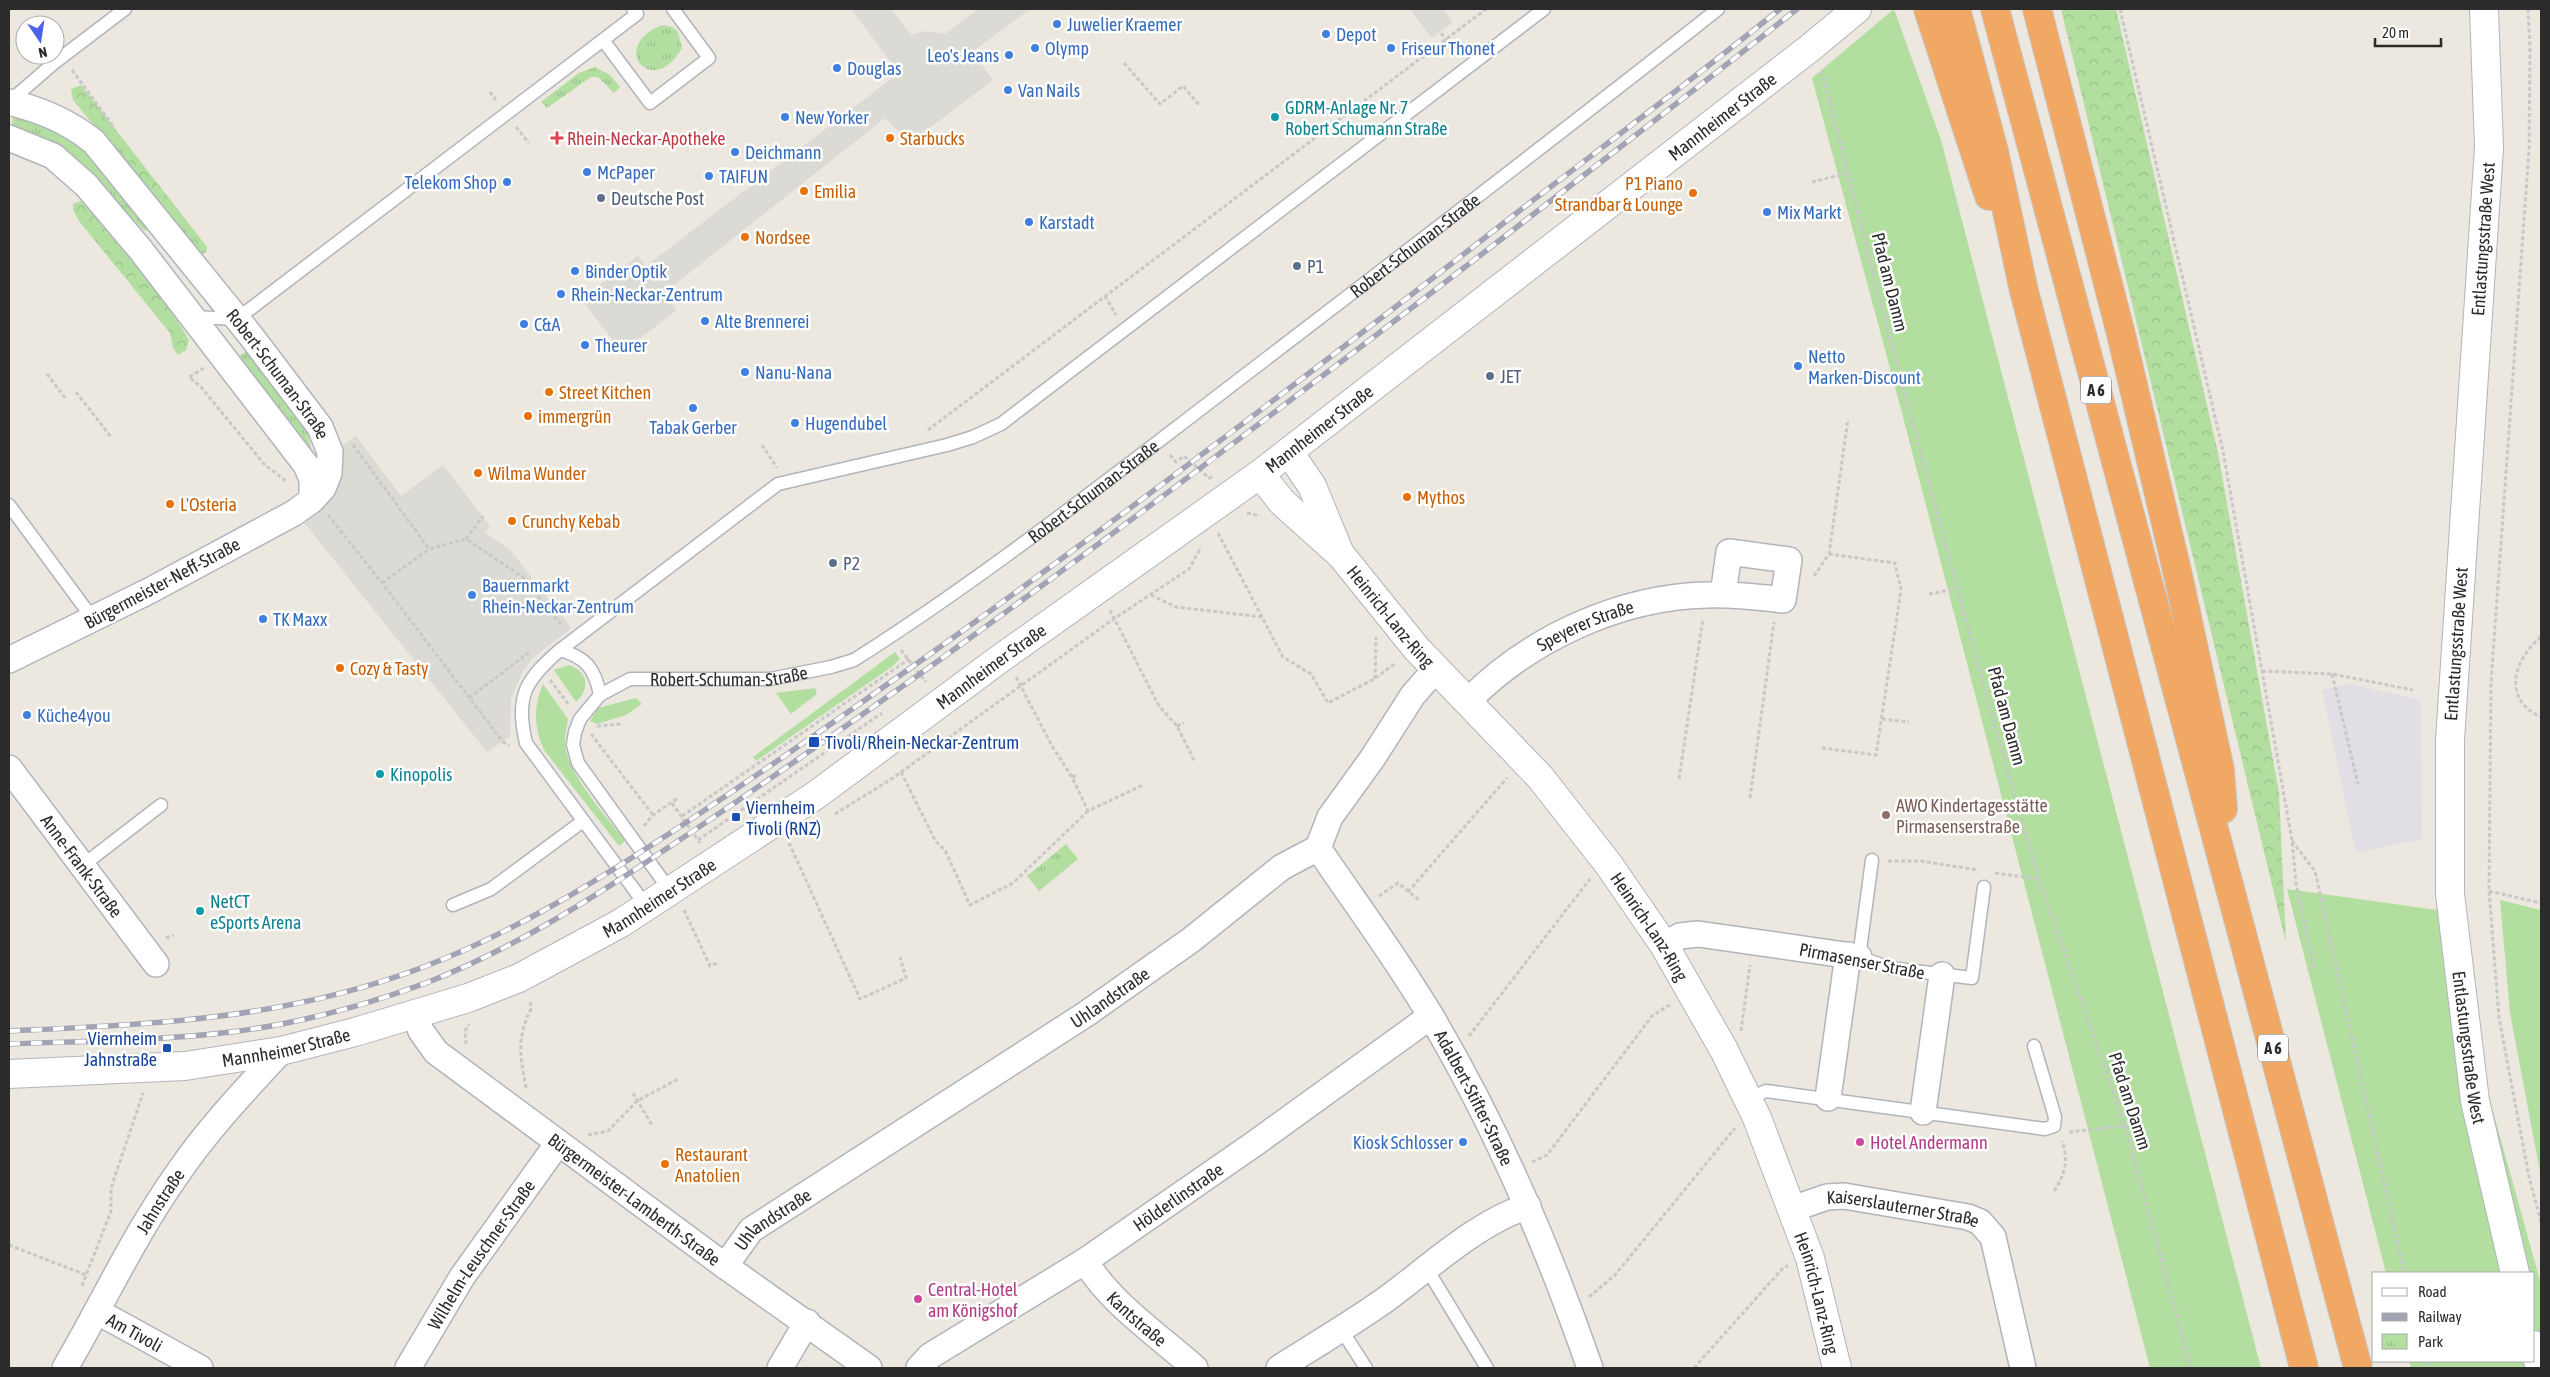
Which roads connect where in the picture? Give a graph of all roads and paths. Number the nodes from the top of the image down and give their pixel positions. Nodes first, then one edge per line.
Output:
1 (125, 9) edge
2 (672, 9) edge
3 (1486, 9) edge
4 (1544, 9) edge
5 (1718, 9) edge
6 (1857, 9) edge
7 (1928, 9) edge
8 (1956, 9) edge
9 (1995, 9) edge
10 (2037, 9) edge
11 (2120, 9) edge
12 (2484, 9) edge
13 (2528, 9) edge
14 (638, 11) edge
15 (1441, 33) dead end
16 (1445, 39) junction
17 (603, 40) junction
18 (1124, 63) dead end
19 (1820, 65) dead end
20 (1466, 69) junction
21 (9, 102) edge
22 (1199, 105) dead end
23 (9, 138) edge
24 (1848, 173) junction
25 (1812, 182) dead end
26 (2024, 291) junction
27 (192, 317) junction
28 (237, 319) junction
29 (223, 357) junction
30 (47, 374) dead end
31 (76, 392) dead end
32 (66, 399) dead end
33 (1848, 419) dead end
34 (922, 435) dead end
35 (111, 437) dead end
36 (350, 441) dead end
37 (762, 445) dead end
38 (1167, 450) dead end
39 (1289, 452) junction
40 (776, 465) junction
41 (769, 470) dead end
42 (1260, 474) junction
43 (1214, 475) dead end
44 (778, 484) junction
45 (312, 500) junction
46 (9, 505) edge
47 (1246, 513) dead end
48 (483, 516) dead end
49 (1239, 518) dead end
50 (1225, 528) dead end
51 (1217, 532) junction
52 (1211, 537) dead end
53 (466, 539) junction
54 (1205, 541) dead end
55 (429, 549) junction
56 (1829, 554) junction
57 (1341, 555) junction
58 (1814, 576) dead end
59 (382, 583) junction
60 (1959, 588) junction
61 (1929, 594) dead end
62 (1150, 595) junction
63 (1714, 595) junction
64 (1778, 599) junction
65 (1112, 614) dead end
66 (1262, 617) junction
67 (1115, 618) junction
68 (93, 619) junction
69 (568, 623) dead end
70 (563, 627) junction
71 (556, 632) dead end
72 (2541, 637) edge
73 (536, 647) dead end
74 (1416, 648) junction
75 (560, 650) junction
76 (905, 654) dead end
77 (909, 658) junction
78 (9, 660) edge
79 (1436, 669) junction
80 (2262, 671) junction
81 (2332, 674) junction
82 (1016, 677) dead end
83 (921, 685) dead end
84 (1022, 685) junction
85 (2413, 690) dead end
86 (600, 695) junction
87 (469, 698) junction
88 (1468, 701) junction
89 (884, 712) dead end
90 (2541, 717) edge
91 (1882, 719) junction
92 (1909, 722) dead end
93 (1184, 723) dead end
94 (622, 724) dead end
95 (595, 726) dead end
96 (1177, 726) junction
97 (502, 742) dead end
98 (1822, 748) dead end
99 (1525, 760) junction
100 (1194, 762) dead end
101 (9, 768) edge
102 (900, 772) junction
103 (1077, 775) dead end
104 (1072, 778) junction
105 (1679, 779) dead end
106 (2358, 784) dead end
107 (1143, 785) dead end
108 (678, 798) dead end
109 (1750, 798) dead end
110 (672, 802) junction
111 (162, 805) dead end
112 (1088, 811) junction
113 (653, 815) dead end
114 (682, 816) junction
115 (831, 817) dead end
116 (583, 821) junction
117 (798, 838) dead end
118 (698, 840) junction
119 (2292, 840) junction
120 (789, 843) junction
121 (1318, 848) junction
122 (782, 849) dead end
123 (1872, 860) joint
124 (714, 864) junction
125 (1609, 865) junction
126 (82, 866) junction
127 (2228, 875) junction
128 (2039, 879) junction
129 (1984, 888) dead end
130 (2489, 891) junction
131 (671, 892) junction
132 (1408, 892) junction
133 (1420, 902) dead end
134 (2541, 903) edge
135 (454, 905) dead end
136 (647, 907) junction
137 (1360, 910) junction
138 (1754, 942) junction
139 (1664, 945) junction
140 (1854, 956) junction
141 (900, 957) dead end
142 (719, 962) dead end
143 (156, 964) dead end
144 (2315, 972) dead end
145 (1942, 975) junction
146 (520, 978) junction
147 (1692, 993) junction
148 (468, 998) junction
149 (415, 1015) junction
150 (1431, 1016) junction
151 (467, 1046) dead end
152 (2034, 1046) dead end
153 (1450, 1050) junction
154 (1724, 1050) junction
155 (281, 1051) junction
156 (137, 1069) junction
157 (9, 1074) edge
158 (678, 1079) dead end
159 (518, 1084) dead end
160 (526, 1089) junction
161 (633, 1093) dead end
162 (532, 1094) dead end
163 (1828, 1098) junction
164 (637, 1101) junction
165 (1753, 1108) junction
166 (1924, 1112) junction
167 (652, 1125) dead end
168 (2125, 1126) junction
169 (558, 1142) junction
170 (1512, 1171) junction
171 (2054, 1191) dead end
172 (1528, 1206) junction
173 (1792, 1209) junction
174 (2541, 1222) edge
175 (9, 1245) edge
176 (1810, 1258) junction
177 (1085, 1262) junction
178 (725, 1266) junction
179 (1427, 1269) junction
180 (2404, 1272) edge
181 (2515, 1272) edge
182 (86, 1275) junction
183 (1568, 1306) junction
184 (98, 1312) junction
185 (807, 1322) junction
186 (1341, 1329) junction
187 (2535, 1349) edge
188 (65, 1368) edge
189 (200, 1368) edge
190 (408, 1368) edge
191 (780, 1368) edge
192 (870, 1368) edge
193 (919, 1368) edge
194 (1196, 1368) edge
195 (1279, 1368) edge
196 (1366, 1368) edge
197 (1487, 1368) edge
198 (1590, 1368) edge
199 (1694, 1368) edge
200 (1837, 1368) edge
201 (2023, 1368) edge
202 (2191, 1368) edge
203 (2304, 1368) edge
204 (2358, 1368) edge
205 (2540, 1368) edge

1 - 21 lane, Robert-Schuman-Straße
2 - 17 lane
3 - 16 path
4 - 20 lane
5 - 86 lane, Robert-Schuman-Straße
6 - 39 main road, Mannheimer Straße
7 - 26 highway, A 6
8 - 26 highway, A 6
9 - 127 highway, A 6
10 - 127 highway
11 - 80 path
12 - 181 main road, Entlastungsstraße West
13 - 130 path
14 - 17 lane
15 - 16 path
16 - 20 path
16 - 34 path
17 - 28 lane
18 - 22 path
19 - 24 path, Pfad am Damm
20 - 44 lane
21 - 28 street, Robert-Schuman-Straße
23 - 27 street, Robert-Schuman-Straße
24 - 25 path
24 - 60 path, Pfad am Damm
26 - 203 highway, A 6
27 - 28 lane
27 - 29 street, Robert-Schuman-Straße
28 - 45 street, Robert-Schuman-Straße
29 - 45 street, Robert-Schuman-Straße
29 - 45 path
30 - 32 path
31 - 35 path
33 - 56 path
36 - 55 path
37 - 40 path
38 - 43 path
39 - 42 main road, Mannheimer Straße
39 - 57 main road, Heinrich-Lanz-Ring
40 - 41 path
40 - 44 path
42 - 57 main road, Heinrich-Lanz-Ring
42 - 124 main road, Mannheimer Straße
44 - 75 lane
45 - 59 path
45 - 68 street, Bürgermeister-Neff-Straße
46 - 68 lane
47 - 49 path
48 - 53 path
50 - 51 path
51 - 52 path
51 - 66 path
53 - 55 path
53 - 70 path
54 - 62 path
55 - 59 path
56 - 58 path
56 - 91 path
57 - 74 main road, Heinrich-Lanz-Ring
59 - 87 path
60 - 61 path
60 - 128 path, Pfad am Damm
62 - 66 path
62 - 67 path
63 - 64 street, Speyerer Straße
63 - 64 street
63 - 88 street, Speyerer Straße
63 - 105 path
64 - 109 path
65 - 67 path
66 - 74 path
67 - 84 path
67 - 96 path
68 - 78 street, Bürgermeister-Neff-Straße
69 - 70 path
70 - 71 path
72 - 90 path
73 - 87 path
74 - 79 main road, Heinrich-Lanz-Ring
75 - 86 lane
75 - 116 lane
76 - 77 path
77 - 83 path
77 - 114 path
79 - 88 main road, Heinrich-Lanz-Ring
79 - 121 street
80 - 81 path
80 - 119 path
81 - 85 path
81 - 106 path
82 - 84 path
84 - 102 path
84 - 104 path
86 - 131 lane, Robert-Schuman-Straße
87 - 97 path
88 - 99 main road, Heinrich-Lanz-Ring
89 - 118 path
91 - 92 path
91 - 98 path
93 - 96 path
94 - 95 path
96 - 100 path
99 - 125 main road, Heinrich-Lanz-Ring
99 - 132 path
101 - 126 street, Anne-Frank-Straße
102 - 112 path
102 - 115 path
103 - 104 path
104 - 112 path
107 - 112 path
108 - 110 path
110 - 113 path
110 - 114 path
111 - 126 lane
114 - 118 path
116 - 135 lane
116 - 136 lane
117 - 120 path
118 - 124 path
119 - 144 path
119 - 180 path
120 - 122 path
120 - 141 path
121 - 137 street, Adalbert-Stifter-Straße
121 - 178 street, Uhlandstraße
123 - 128 path
123 - 140 lane
124 - 131 main road, Mannheimer Straße
125 - 139 main road, Heinrich-Lanz-Ring
125 - 153 path
126 - 143 street, Anne-Frank-Straße
127 - 204 highway, A 6
128 - 168 path, Pfad am Damm
129 - 145 lane, Pirmasenser Straße
130 - 134 path
130 - 174 path
131 - 136 main road, Mannheimer Straße
131 - 142 path
132 - 133 path
132 - 137 path
136 - 146 main road, Mannheimer Straße
137 - 150 street, Adalbert-Stifter-Straße
138 - 139 street, Pirmasenser Straße
138 - 140 street, Pirmasenser Straße
138 - 154 path
139 - 147 main road, Heinrich-Lanz-Ring
140 - 145 lane, Pirmasenser Straße
140 - 163 street
145 - 166 street
146 - 148 main road, Mannheimer Straße
146 - 160 path
147 - 154 main road, Heinrich-Lanz-Ring
147 - 170 path
148 - 149 main road, Mannheimer Straße
148 - 151 path
149 - 155 main road, Mannheimer Straße
149 - 169 street, Bürgermeister-Lamberth-Straße
150 - 153 street, Adalbert-Stifter-Straße
150 - 177 street, Hölderlinstraße
152 - 166 lane
153 - 170 street, Adalbert-Stifter-Straße
154 - 165 main road, Heinrich-Lanz-Ring
155 - 156 main road, Mannheimer Straße
155 - 184 street, Jahnstraße
156 - 157 main road, Mannheimer Straße
156 - 182 path
158 - 164 path
159 - 160 path
160 - 162 path
161 - 164 path
163 - 165 lane
163 - 166 lane
164 - 167 path
164 - 169 path
165 - 173 main road, Heinrich-Lanz-Ring
165 - 183 path
168 - 171 path
168 - 202 path, Pfad am Damm
169 - 178 street, Bürgermeister-Lamberth-Straße
169 - 190 street, Wilhelm-Leuschner-Straße
170 - 172 street, Adalbert-Stifter-Straße
172 - 179 street
172 - 183 street, Adalbert-Stifter-Straße
173 - 176 main road, Heinrich-Lanz-Ring
173 - 201 street, Kaiserslauterner Straße
175 - 182 path
176 - 199 path
176 - 200 main road, Heinrich-Lanz-Ring
177 - 193 street, Hölderlinstraße
177 - 194 street, Kantstraße
178 - 185 street, Bürgermeister-Lamberth-Straße
179 - 186 street
179 - 197 lane
182 - 184 path
183 - 198 street, Adalbert-Stifter-Straße
184 - 188 street, Jahnstraße
184 - 189 street, Am Tivoli
185 - 191 street
185 - 192 street, Bürgermeister-Lamberth-Straße
186 - 195 street
186 - 196 lane
187 - 205 main road

